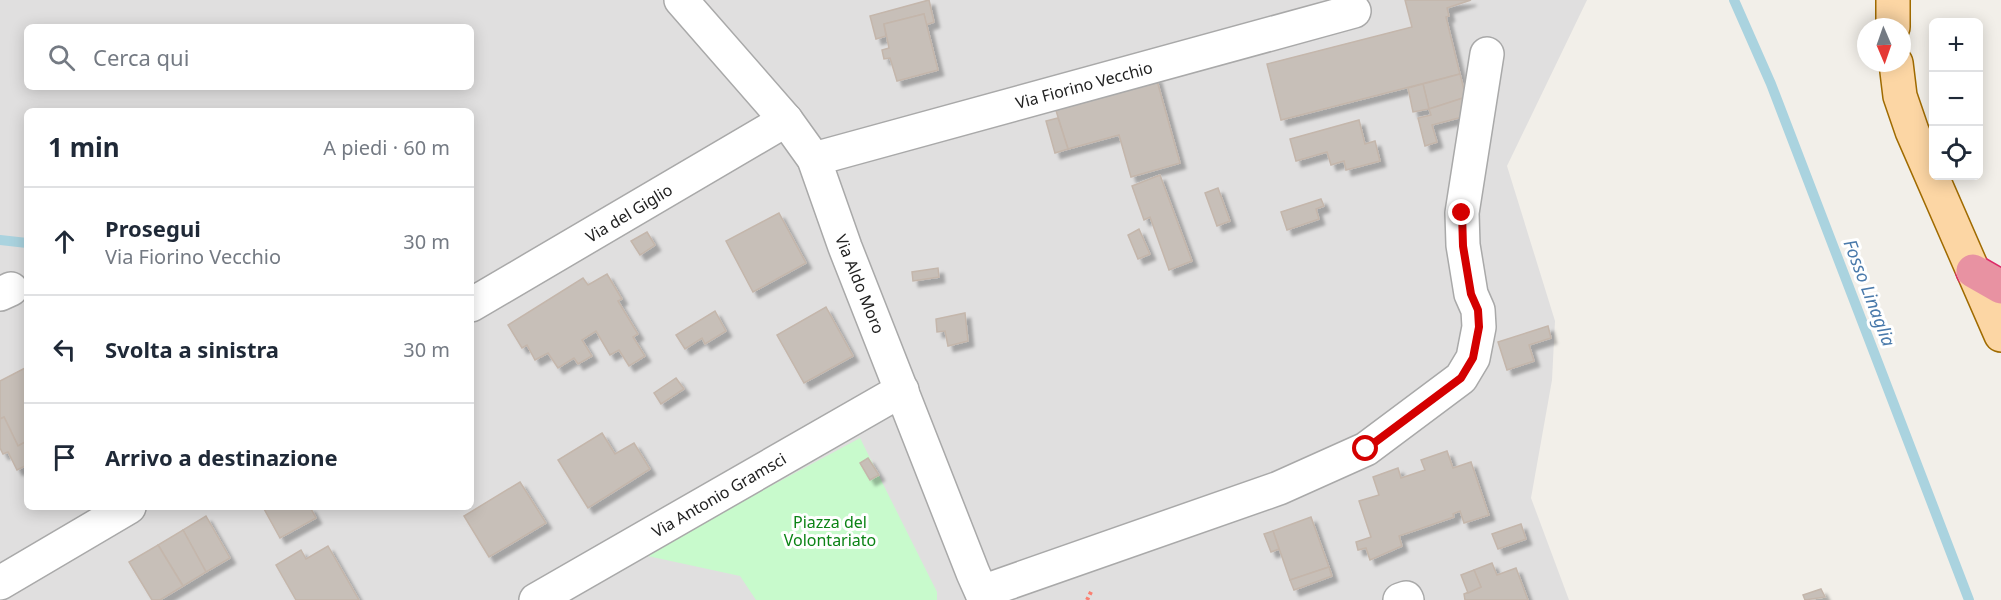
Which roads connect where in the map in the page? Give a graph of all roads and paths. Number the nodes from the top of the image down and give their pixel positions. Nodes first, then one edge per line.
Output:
1 (681, 0) edge
2 (1893, 0) edge
3 (1354, 11) dead end
4 (1893, 18) edge
5 (1487, 54) dead end
6 (1897, 72) edge
7 (786, 120) junction
8 (814, 159) junction
9 (1973, 271) junction
10 (2001, 287) edge
11 (474, 303) edge
12 (2001, 335) edge
13 (903, 390) junction
14 (123, 510) edge
15 (4, 570) edge
16 (984, 596) edge
17 (536, 600) edge
18 (1400, 600) edge
19 (1407, 600) edge

1 - 7 street, Via Aldo Moro
2 - 4 main road
3 - 8 street, Via Fiorino Vecchio
5 - 16 street
6 - 9 main road
7 - 8 street, Via Aldo Moro
7 - 11 street, Via del Giglio
8 - 13 street, Via Aldo Moro
9 - 10 highway
9 - 12 main road
13 - 16 street, Via Aldo Moro
13 - 17 street, Via Antonio Gramsci
14 - 15 street
18 - 19 street

